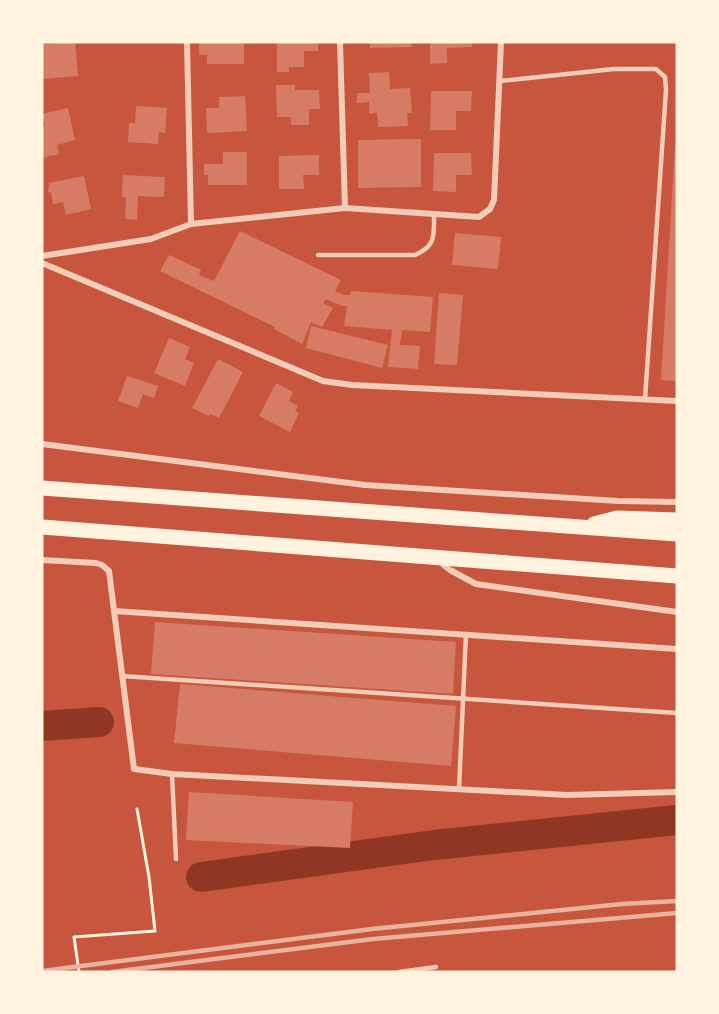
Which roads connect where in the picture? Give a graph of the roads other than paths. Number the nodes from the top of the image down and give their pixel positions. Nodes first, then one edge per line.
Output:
1 (187, 42) edge
2 (340, 42) edge
3 (501, 42) edge
4 (500, 81) junction
5 (345, 208) junction
6 (434, 214) junction
7 (191, 224) junction
8 (318, 255) dead end
9 (42, 256) edge
10 (42, 263) edge
11 (645, 399) junction
12 (677, 401) edge
13 (42, 444) edge
14 (42, 488) edge
15 (618, 501) junction
16 (677, 502) edge
17 (617, 518) junction
18 (677, 520) edge
19 (42, 527) edge
20 (582, 527) junction
21 (677, 534) edge
22 (435, 557) junction
23 (42, 560) edge
24 (635, 574) junction
25 (677, 576) edge
26 (677, 582) edge
27 (114, 611) junction
28 (677, 612) edge
29 (466, 634) junction
30 (677, 649) edge
31 (122, 676) junction
32 (463, 700) junction
33 (677, 713) edge
34 (172, 774) junction
35 (459, 789) junction
36 (677, 792) edge
37 (176, 859) dead end
38 (436, 967) dead end
39 (399, 972) edge

1 - 7 street
2 - 5 street
3 - 4 street
4 - 6 street
4 - 11 lane
5 - 6 street
5 - 7 street
6 - 8 lane
7 - 9 street
10 - 11 street
11 - 12 street
13 - 15 street
14 - 20 highway
15 - 16 street
15 - 17 street
17 - 18 highway
17 - 20 highway
19 - 22 highway
20 - 21 highway
22 - 24 highway
22 - 28 street
23 - 27 street
24 - 25 highway
24 - 26 highway
27 - 29 street
27 - 31 street
29 - 30 street
29 - 32 lane
31 - 32 lane
31 - 34 street
32 - 33 lane
32 - 35 lane
34 - 35 street
34 - 37 lane
35 - 36 street
38 - 39 lane

